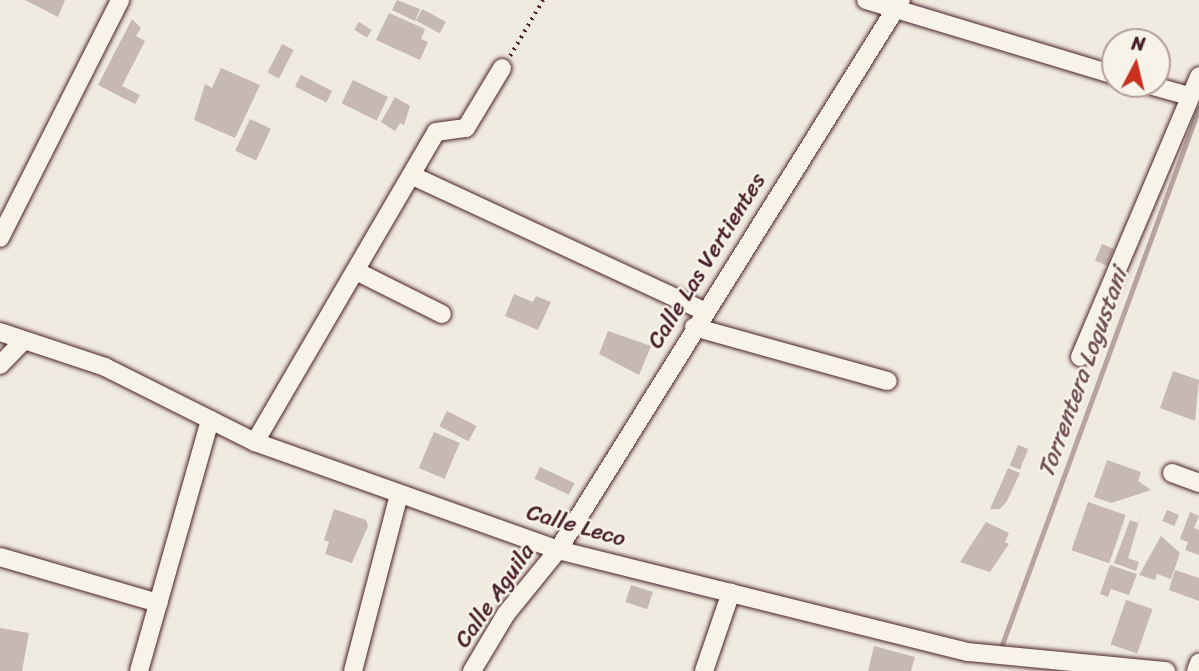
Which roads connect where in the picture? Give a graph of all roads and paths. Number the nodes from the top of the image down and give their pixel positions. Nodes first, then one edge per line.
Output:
1 (120, 0) edge
2 (542, 0) edge
3 (866, 0) edge
4 (898, 6) edge
5 (502, 68) joint
6 (1101, 71) edge
7 (1199, 76) edge
8 (1171, 91) edge
9 (1189, 96) junction
10 (413, 176) junction
11 (0, 238) edge
12 (356, 271) junction
13 (704, 311) junction
14 (442, 314) dead end
15 (694, 327) junction
16 (0, 332) edge
17 (22, 342) junction
18 (1080, 356) dead end
19 (0, 365) edge
20 (888, 380) dead end
21 (210, 420) junction
22 (255, 442) junction
23 (1172, 472) dead end
24 (1199, 483) edge
25 (399, 495) junction
26 (558, 550) junction
27 (0, 557) edge
28 (731, 592) junction
29 (158, 603) junction
30 (1004, 664) edge
31 (1035, 666) edge
32 (139, 671) edge
33 (353, 671) edge
34 (472, 671) edge
35 (704, 671) edge
36 (1166, 671) edge

1 - 11 street
2 - 5 path
3 - 4 street
4 - 6 street
4 - 13 street, Calle Las Vertientes
5 - 10 street
7 - 9 street
8 - 9 street
9 - 18 street
10 - 12 street
10 - 13 street
12 - 14 street
12 - 22 street
13 - 15 street, Calle Las Vertientes
15 - 20 street
15 - 26 street, Calle Las Vertientes
16 - 17 street, Calle Leco
17 - 19 street
17 - 21 street, Calle Leco
21 - 22 street, Calle Leco
21 - 29 street
22 - 25 street, Calle Leco
23 - 24 street
25 - 26 street, Calle Leco
25 - 33 street
26 - 28 street, Calle Leco
26 - 34 street, Calle Aguila
27 - 29 street
28 - 30 street, Calle Leco
28 - 35 street
29 - 32 street
30 - 31 street, Calle Leco
31 - 36 street, Calle Leco

